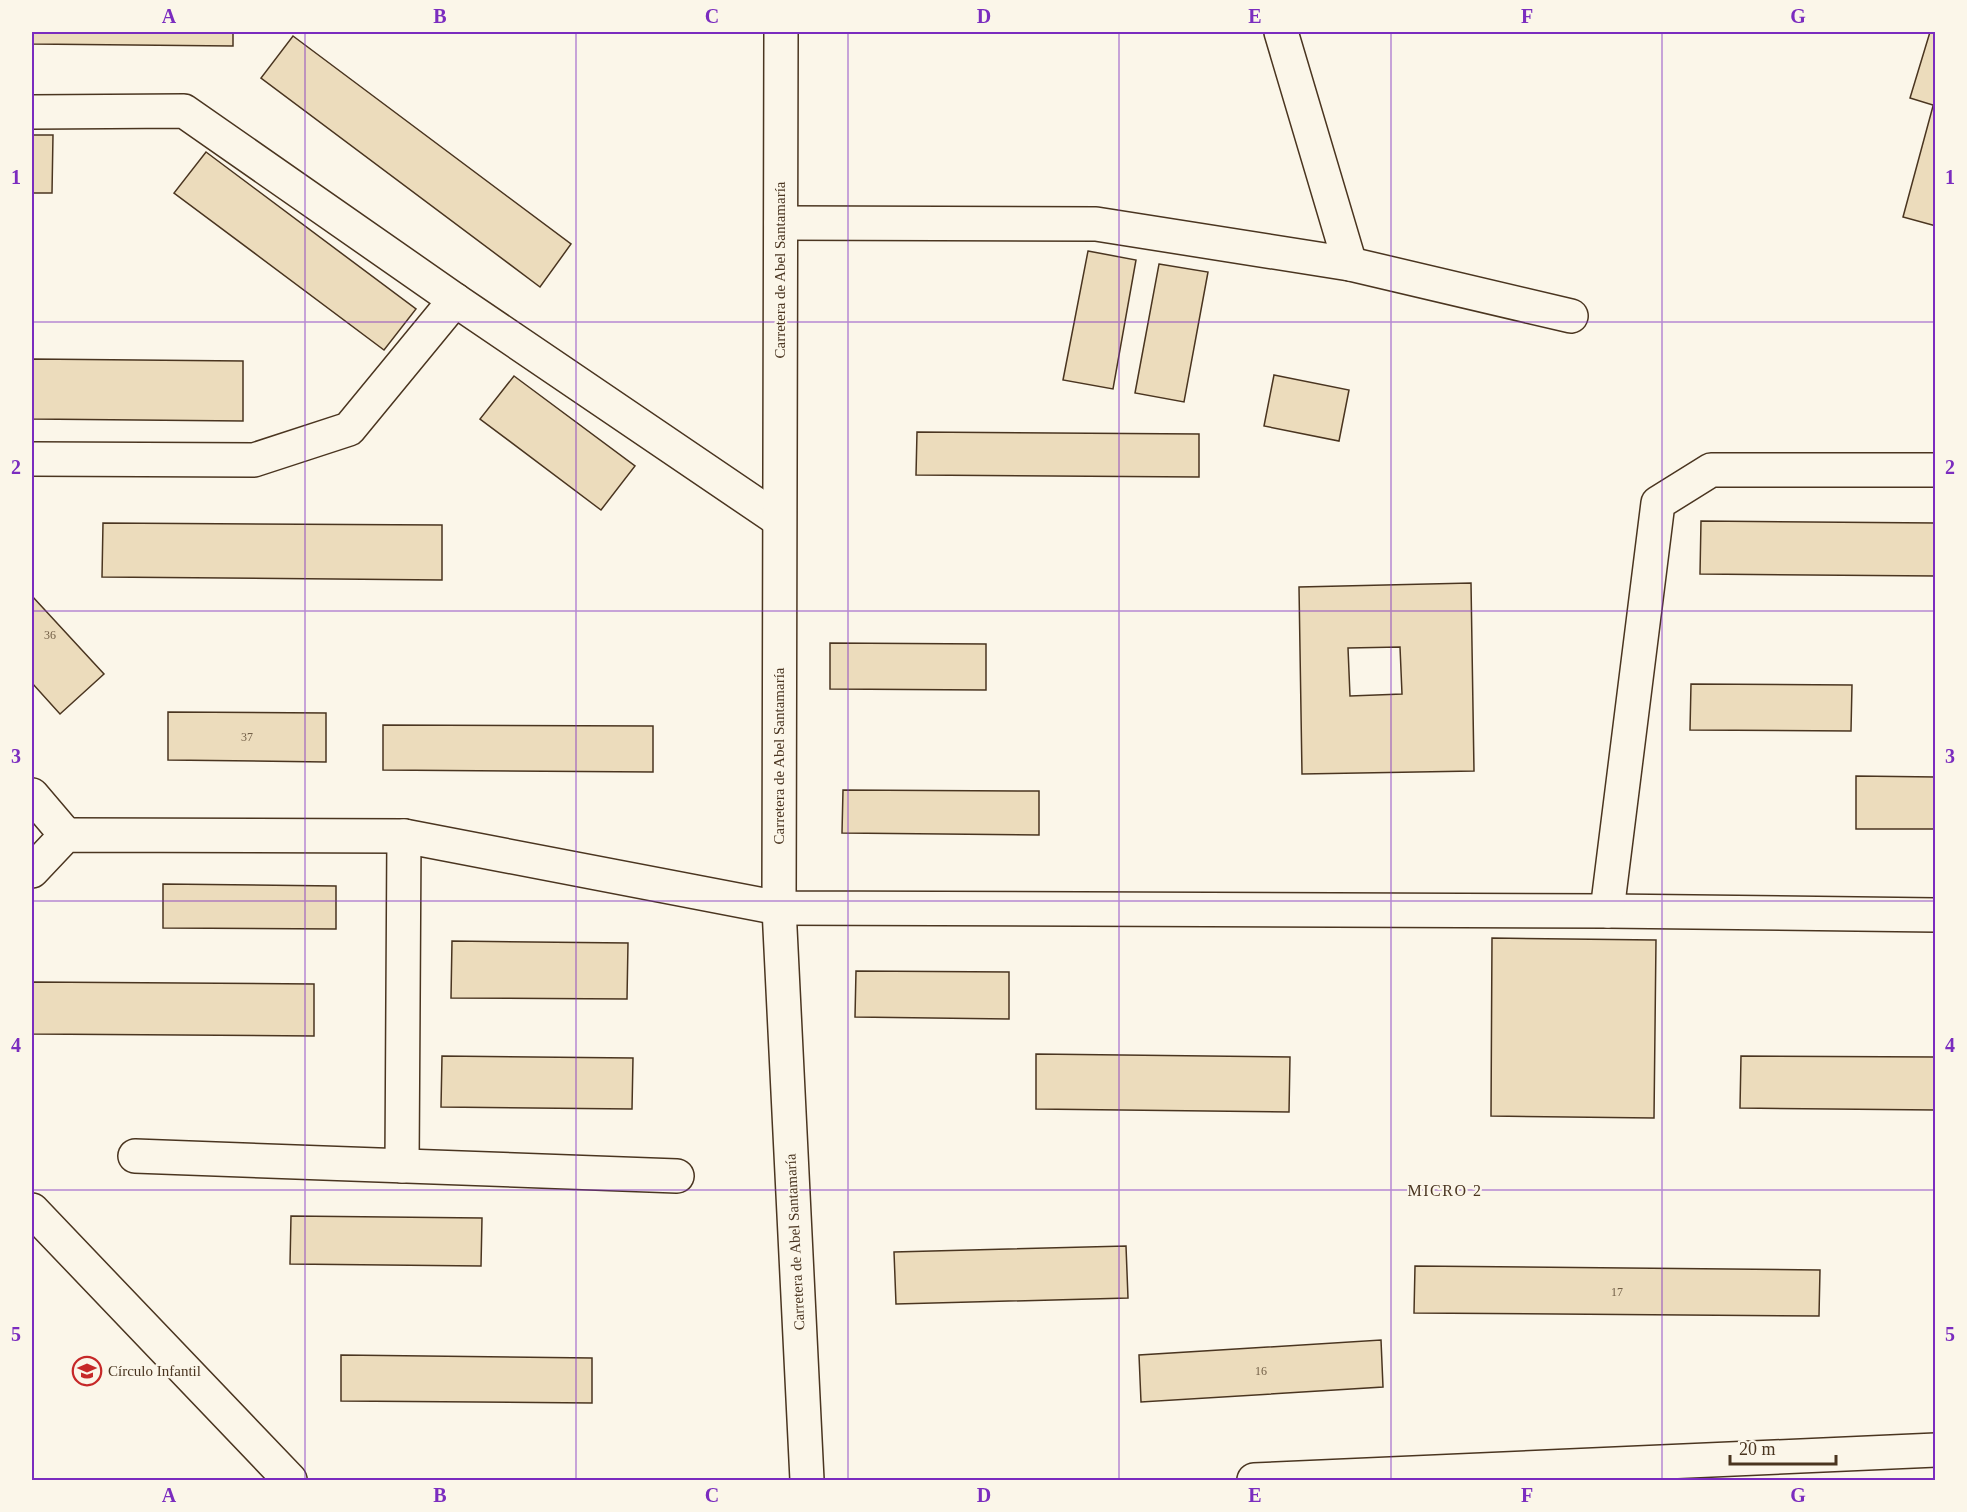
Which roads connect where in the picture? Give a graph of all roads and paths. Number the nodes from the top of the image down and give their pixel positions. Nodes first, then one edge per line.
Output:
1 (781, 32) edge
2 (1281, 32) edge
3 (32, 111) edge
4 (781, 223) junction
5 (1350, 264) junction
6 (455, 300) junction
7 (1571, 316) dead end
8 (32, 459) edge
9 (1935, 470) edge
10 (779, 520) junction
11 (32, 795) edge
12 (66, 835) junction
13 (404, 837) junction
14 (32, 871) edge
15 (779, 908) junction
16 (1607, 911) junction
17 (1935, 915) edge
18 (135, 1156) dead end
19 (402, 1166) junction
20 (677, 1176) dead end
21 (32, 1210) edge
22 (1935, 1450) edge
23 (1739, 1470) edge
24 (290, 1480) edge
25 (807, 1480) edge
26 (1254, 1480) edge

1 - 4 street, Carretera de Abel Santamaría
2 - 5 street
3 - 6 street
4 - 5 street
4 - 10 street, Carretera de Abel Santamaría
5 - 7 street
6 - 8 street
6 - 10 street
9 - 16 street
10 - 15 street, Carretera de Abel Santamaría
11 - 12 street
12 - 13 street
12 - 14 street
13 - 15 street
13 - 19 street
15 - 16 street
15 - 25 street, Carretera de Abel Santamaría
16 - 17 street
18 - 19 street
19 - 20 street
21 - 24 street
22 - 23 street
23 - 26 street

